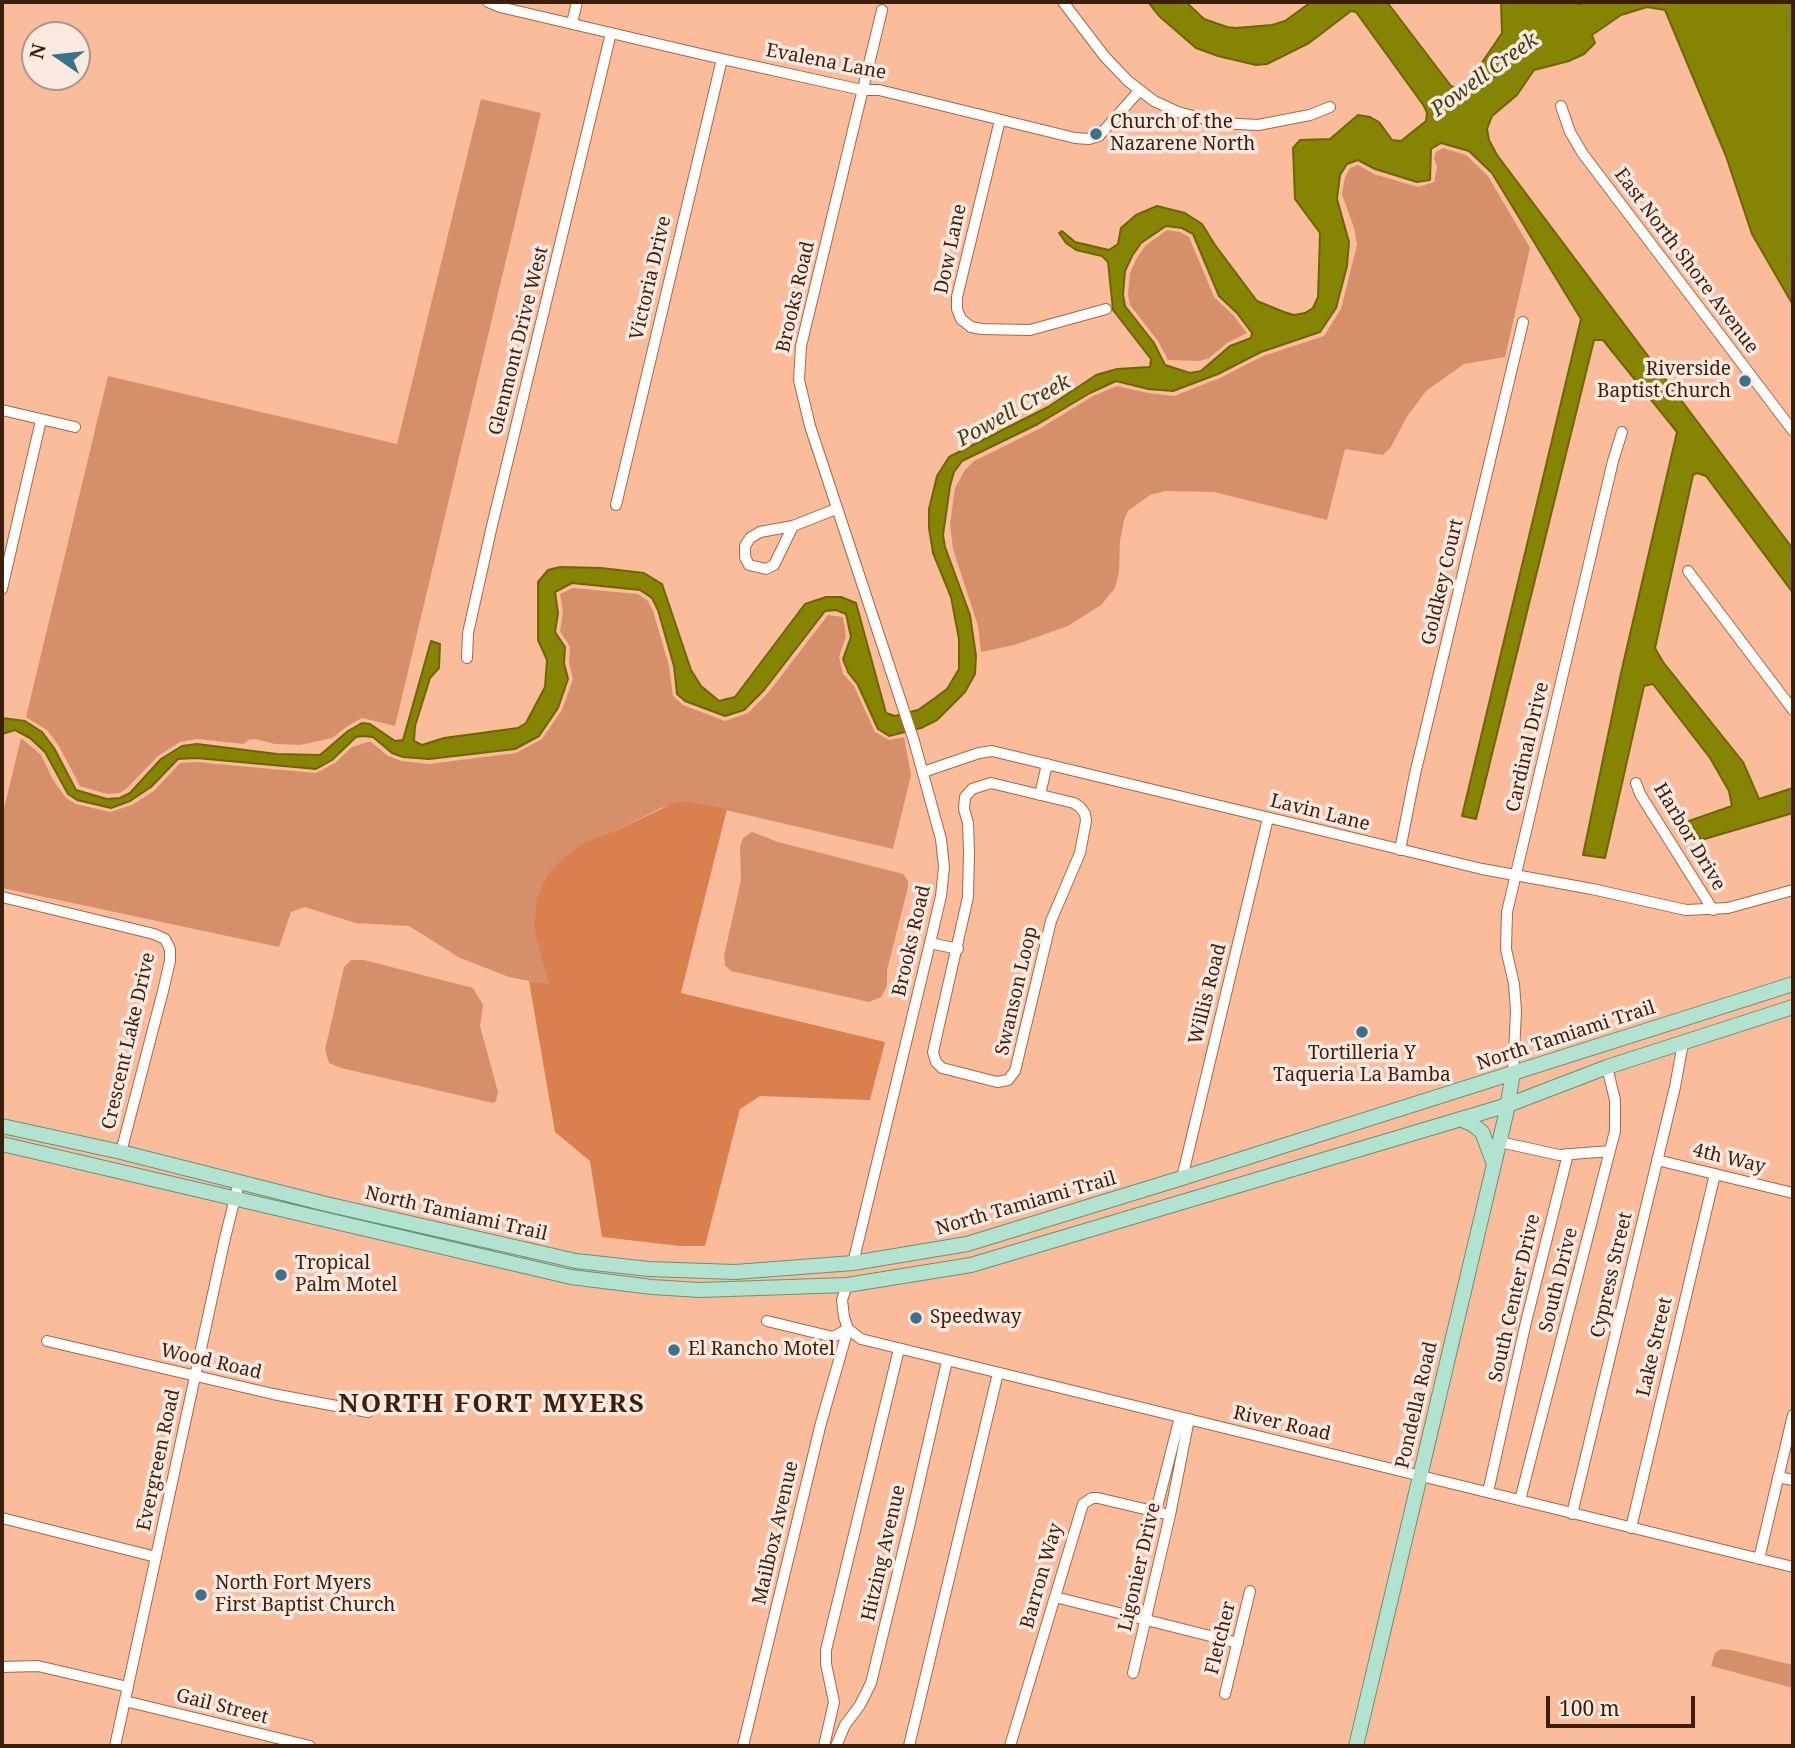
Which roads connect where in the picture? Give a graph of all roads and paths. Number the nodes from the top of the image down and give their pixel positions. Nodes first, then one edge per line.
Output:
1 (488, 2) edge
2 (577, 2) edge
3 (1063, 2) edge
4 (882, 10) dead end
5 (572, 23) junction
6 (611, 33) junction
7 (722, 59) junction
8 (862, 90) junction
9 (1139, 91) junction
10 (1561, 106) dead end
11 (1329, 107) dead end
12 (1000, 120) junction
13 (1106, 309) dead end
14 (1523, 322) dead end
15 (2, 410) edge
16 (41, 420) junction
17 (75, 427) dead end
18 (1793, 431) edge
19 (1622, 432) dead end
20 (616, 505) dead end
21 (836, 509) junction
22 (793, 526) junction
23 (1688, 571) dead end
24 (2, 589) edge
25 (467, 658) dead end
26 (1793, 710) edge
27 (1047, 764) junction
28 (923, 772) junction
29 (1636, 783) dead end
30 (1040, 795) junction
31 (1268, 818) junction
32 (1400, 850) junction
33 (1515, 876) junction
34 (1793, 890) edge
35 (2, 897) edge
36 (1713, 910) junction
37 (930, 943) junction
38 (958, 949) junction
39 (1793, 984) edge
40 (1793, 1007) edge
41 (1683, 1043) junction
42 (1607, 1067) junction
43 (1513, 1073) junction
44 (1508, 1105) junction
45 (1460, 1119) junction
46 (2, 1126) edge
47 (1500, 1142) junction
48 (2, 1144) edge
49 (1610, 1151) junction
50 (121, 1152) junction
51 (1567, 1154) junction
52 (1657, 1160) junction
53 (1494, 1164) junction
54 (1715, 1174) junction
55 (1182, 1178) junction
56 (239, 1182) junction
57 (1793, 1193) edge
58 (236, 1198) junction
59 (1154, 1212) junction
60 (524, 1250) junction
61 (478, 1256) junction
62 (893, 1257) junction
63 (576, 1261) junction
64 (853, 1263) junction
65 (528, 1267) junction
66 (847, 1285) junction
67 (809, 1288) junction
68 (767, 1321) dead end
69 (848, 1329) junction
70 (47, 1341) dead end
71 (899, 1349) junction
72 (947, 1361) junction
73 (998, 1373) junction
74 (195, 1376) junction
75 (368, 1412) dead end
76 (1793, 1415) edge
77 (1184, 1418) junction
78 (1166, 1466) junction
79 (1179, 1469) junction
80 (1420, 1477) junction
81 (1778, 1477) junction
82 (1793, 1480) edge
83 (1488, 1492) junction
84 (1520, 1500) junction
85 (1156, 1511) junction
86 (1170, 1514) junction
87 (1572, 1514) junction
88 (2, 1518) edge
89 (1631, 1528) junction
90 (156, 1557) junction
91 (1759, 1559) junction
92 (1793, 1567) edge
93 (1250, 1591) dead end
94 (1055, 1597) junction
95 (1146, 1620) junction
96 (1238, 1643) junction
97 (2, 1667) edge
98 (1133, 1672) dead end
99 (128, 1687) junction
100 (1225, 1694) dead end
101 (125, 1701) junction
102 (115, 1746) edge
103 (310, 1746) edge
104 (743, 1746) edge
105 (824, 1746) edge
106 (836, 1746) edge
107 (909, 1746) edge
108 (1010, 1746) edge
109 (1356, 1746) edge

1 - 5 street, Evalena Lane
2 - 5 street
3 - 9 street
4 - 8 street, Brooks Road
5 - 6 street, Evalena Lane
6 - 7 street, Evalena Lane
6 - 25 street, Glenmont Drive West
7 - 8 street, Evalena Lane
7 - 20 street, Victoria Drive
8 - 12 street, Evalena Lane
8 - 21 street, Brooks Road
9 - 11 street
9 - 12 street, Evalena Lane
10 - 18 street, East North Shore Avenue
12 - 13 street, Dow Lane
14 - 32 street, Goldkey Court
15 - 16 street
16 - 17 street
16 - 24 street
19 - 33 street, Cardinal Drive
21 - 22 street
21 - 28 street, Brooks Road
22 - 22 street
23 - 26 street
27 - 28 street, Lavin Lane
27 - 30 street
27 - 31 street, Lavin Lane
28 - 37 street, Brooks Road
29 - 36 street, Harbor Drive
30 - 38 street, Swanson Loop
30 - 38 street, Swanson Loop
31 - 32 street, Lavin Lane
31 - 55 street, Willis Road
32 - 33 street, Lavin Lane
33 - 36 street, Lavin Lane
33 - 43 street, Cardinal Drive
34 - 36 street, Harbor Drive
35 - 50 street, Crescent Lake Drive
37 - 38 street
37 - 64 street, Brooks Road
39 - 43 main road, North Tamiami Trail
40 - 41 main road, North Tamiami Trail
41 - 42 main road, North Tamiami Trail
41 - 52 street, Cypress Street
42 - 44 main road, North Tamiami Trail
42 - 49 street, South Drive
43 - 44 main road, Pondella Road
43 - 55 main road, North Tamiami Trail
44 - 45 main road, North Tamiami Trail
44 - 47 main road, Pondella Road
45 - 53 main road
45 - 59 main road, North Tamiami Trail
46 - 50 main road, North Tamiami Trail
47 - 51 street
47 - 53 main road, Pondella Road
48 - 58 main road, North Tamiami Trail
49 - 51 street
49 - 84 street, South Drive
50 - 56 main road, North Tamiami Trail
51 - 83 street, South Center Drive
52 - 54 street, 4th Way
52 - 87 street, Cypress Street
53 - 80 main road, Pondella Road
54 - 57 street, 4th Way
54 - 89 street, Lake Street
55 - 59 main road
55 - 62 main road, North Tamiami Trail
56 - 58 street, Evergreen Road
56 - 60 main road, North Tamiami Trail
58 - 61 main road, North Tamiami Trail
58 - 74 street, Evergreen Road
59 - 66 main road, North Tamiami Trail
60 - 61 main road
60 - 63 main road, North Tamiami Trail
61 - 65 main road, North Tamiami Trail
62 - 64 main road, North Tamiami Trail
62 - 66 main road
63 - 64 main road, North Tamiami Trail
63 - 65 main road
64 - 67 main road
65 - 67 main road, North Tamiami Trail
66 - 67 main road, North Tamiami Trail
66 - 69 street
68 - 69 street
69 - 71 street, River Road
69 - 104 street, Mailbox Avenue
70 - 74 street, Wood Road
71 - 72 street, River Road
71 - 105 street
72 - 73 street, River Road
72 - 106 street, Hitzing Avenue
73 - 77 street, River Road
73 - 107 street
74 - 75 street, Wood Road
74 - 90 street, Evergreen Road
76 - 81 street
77 - 78 street, Ligonier Drive
77 - 79 street, Ligonier Drive
77 - 80 street, River Road
78 - 79 street
78 - 85 street, Ligonier Drive
79 - 86 street, Ligonier Drive
80 - 83 street, River Road
80 - 109 main road, Pondella Road
81 - 82 street
81 - 91 street
83 - 84 street, River Road
84 - 87 street, River Road
85 - 86 street, Barron Way
85 - 94 street, Barron Way
86 - 95 street, Ligonier Drive
87 - 89 street, River Road
88 - 90 street
89 - 91 street, River Road
90 - 99 street, Evergreen Road
91 - 92 street, River Road
93 - 96 street, Fletcher
94 - 95 street
94 - 108 street, Barron Way
95 - 96 street
95 - 98 street, Ligonier Drive
96 - 100 street, Fletcher
97 - 99 street
99 - 101 street, Evergreen Road
101 - 102 street, Evergreen Road
101 - 103 street, Gail Street

